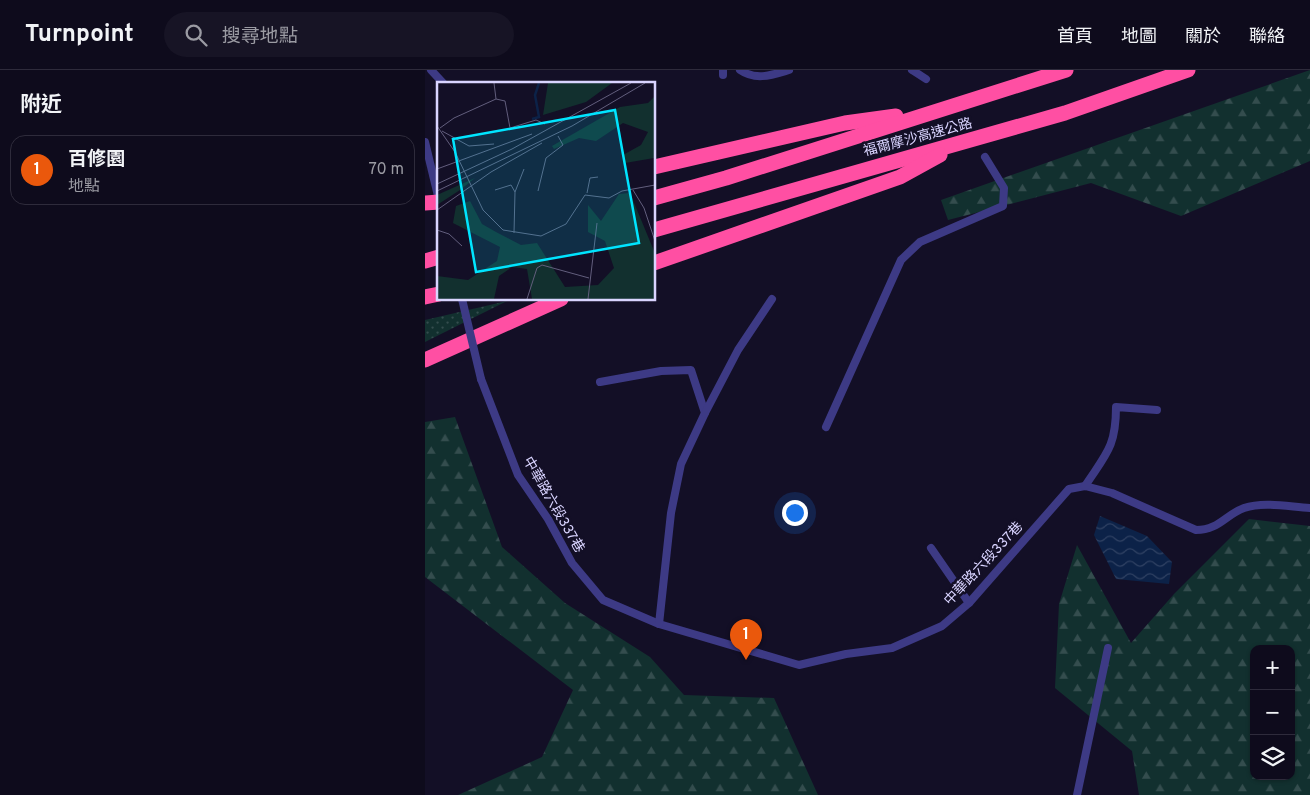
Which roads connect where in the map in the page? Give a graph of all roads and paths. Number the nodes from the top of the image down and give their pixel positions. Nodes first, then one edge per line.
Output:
1 (431, 70) edge
2 (740, 70) edge
3 (789, 70) edge
4 (912, 70) edge
5 (1066, 70) edge
6 (1188, 70) edge
7 (926, 79) dead end
8 (442, 82) edge
9 (932, 111) junction
10 (425, 142) edge
11 (963, 142) junction
12 (985, 157) dead end
13 (655, 166) edge
14 (437, 193) edge
15 (655, 198) edge
16 (655, 230) edge
17 (655, 262) edge
18 (771, 299) dead end
19 (462, 300) edge
20 (559, 300) edge
21 (425, 360) edge
22 (600, 382) dead end
23 (1157, 410) dead end
24 (705, 413) junction
25 (826, 427) dead end
26 (1085, 486) junction
27 (1310, 508) edge
28 (931, 548) dead end
29 (969, 604) junction
30 (659, 624) junction
31 (1108, 648) dead end
32 (1077, 795) edge

1 - 8 lane
2 - 3 lane
4 - 7 lane
5 - 9 highway, 福爾摩沙高速公路
6 - 11 highway, 福爾摩沙高速公路
9 - 13 highway
9 - 15 highway, 福爾摩沙高速公路
10 - 14 lane
11 - 16 highway, 福爾摩沙高速公路
11 - 17 highway
12 - 25 lane
18 - 24 lane
19 - 30 lane, 中華路六段337巷, bridge
20 - 21 highway
22 - 24 lane
23 - 26 lane
24 - 30 lane
26 - 27 lane
26 - 29 lane, 中華路六段337巷
28 - 29 lane
29 - 30 lane, 中華路六段337巷
31 - 32 lane

